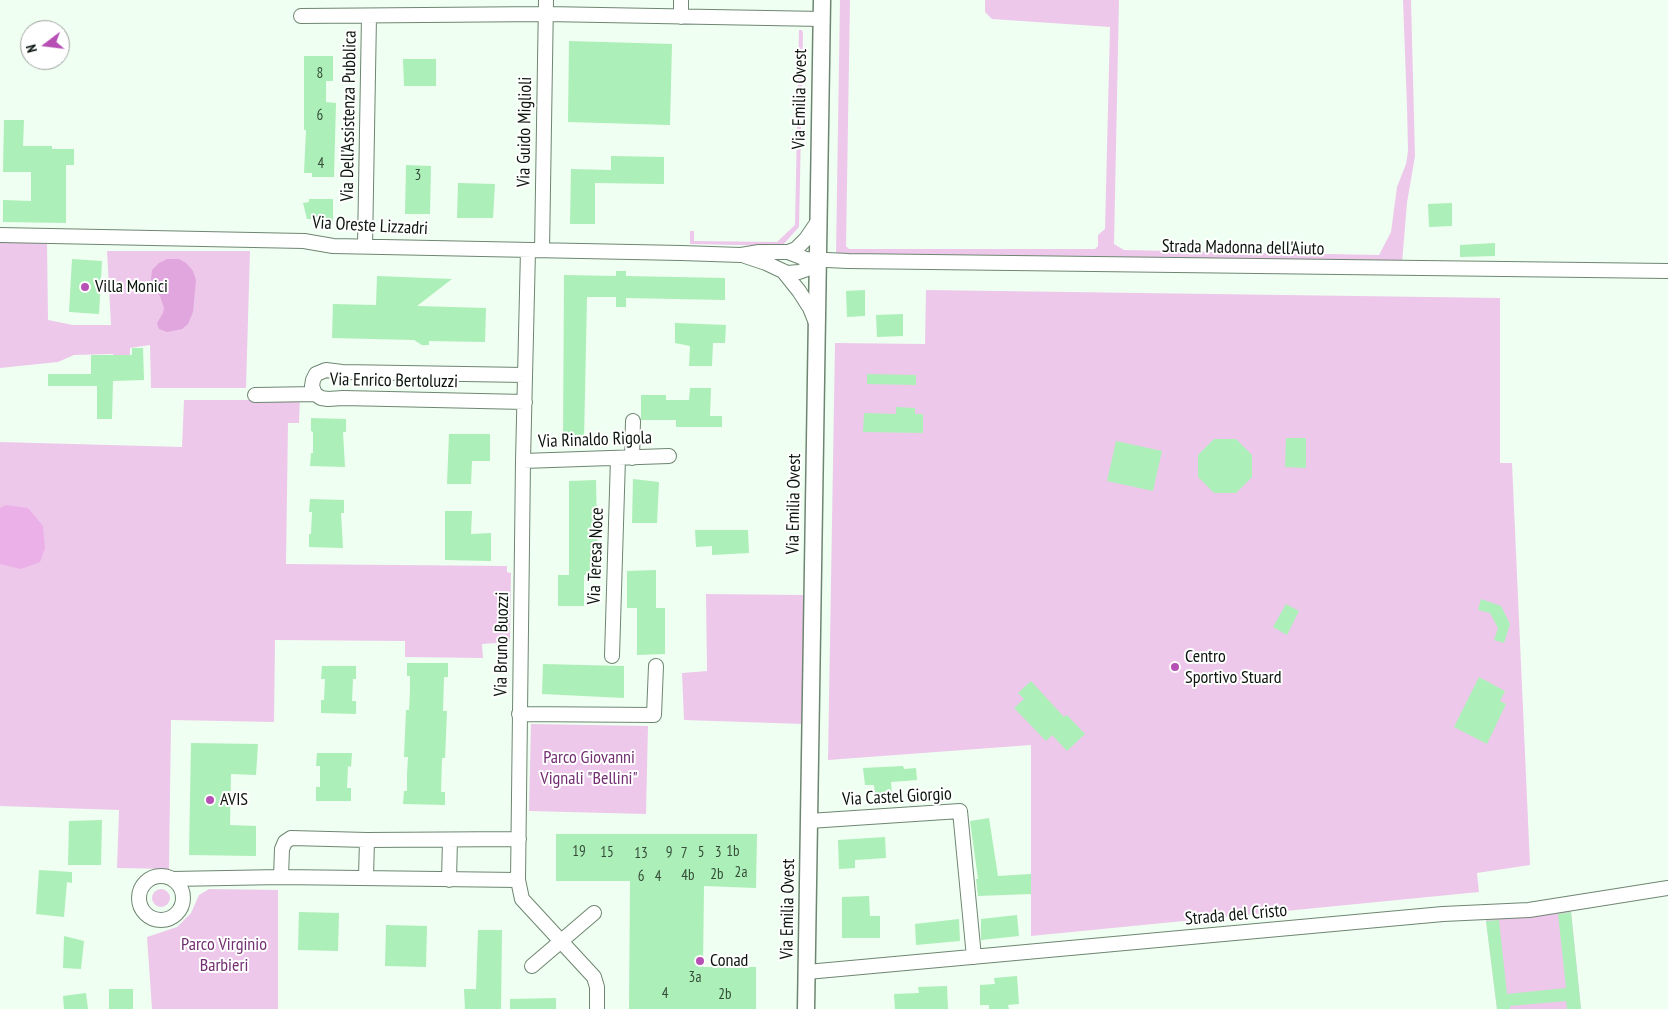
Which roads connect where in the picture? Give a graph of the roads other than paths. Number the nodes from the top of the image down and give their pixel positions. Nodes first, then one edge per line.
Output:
1 (546, 0) edge
2 (681, 0) edge
3 (822, 0) edge
4 (546, 14) junction
5 (301, 16) dead end
6 (369, 16) junction
7 (681, 17) junction
8 (822, 19) junction
9 (818, 220) junction
10 (0, 235) edge
11 (365, 246) junction
12 (535, 250) junction
13 (788, 252) junction
14 (737, 255) junction
15 (818, 262) junction
16 (783, 271) junction
17 (1668, 271) edge
18 (817, 330) junction
19 (526, 375) junction
20 (315, 394) junction
21 (255, 395) dead end
22 (525, 402) junction
23 (633, 421) dead end
24 (669, 456) dead end
25 (625, 458) junction
26 (523, 461) junction
27 (612, 656) dead end
28 (656, 666) dead end
29 (519, 714) junction
30 (809, 821) junction
31 (519, 839) junction
32 (367, 840) junction
33 (450, 840) junction
34 (281, 877) junction
35 (204, 878) junction
36 (366, 878) junction
37 (172, 879) junction
38 (449, 880) junction
39 (518, 880) junction
40 (1668, 888) edge
41 (183, 896) junction
42 (594, 913) dead end
43 (561, 941) junction
44 (974, 957) junction
45 (532, 966) dead end
46 (807, 972) junction
47 (597, 1009) edge
48 (806, 1009) edge

1 - 4 street, Via Guido Miglioli
2 - 7 street
3 - 8 street, Via Emilia Ovest
4 - 6 street
4 - 7 street
4 - 12 street, Via Guido Miglioli
5 - 6 street
6 - 11 street, Via Dell'Assistenza Pubblica
7 - 8 street
8 - 9 street, Via Emilia Ovest
9 - 13 street
9 - 15 street, Via Emilia Ovest
10 - 11 street, Via Oreste Lizzadri
11 - 12 street, Via Oreste Lizzadri
12 - 14 street, Via Oreste Lizzadri
12 - 19 street, Via Bruno Buozzi
13 - 14 street, Via Oreste Lizzadri
13 - 15 street, Via Oreste Lizzadri
14 - 16 street, Via Oreste Lizzadri
15 - 16 street, Via Oreste Lizzadri
15 - 17 street, Strada Madonna dell'Aiuto
15 - 18 street, Via Emilia Ovest
16 - 18 street, Via Oreste Lizzadri
18 - 30 street, Via Emilia Ovest
19 - 20 street, Via Enrico Bertoluzzi
19 - 22 street, Via Bruno Buozzi
20 - 21 street
20 - 22 street, Via Enrico Bertoluzzi
22 - 26 street, Via Bruno Buozzi
23 - 25 street, Via Teresa Noce
24 - 25 street, Via Rinaldo Rigola
25 - 26 street, Via Rinaldo Rigola
25 - 27 street, Via Teresa Noce
26 - 29 street, Via Bruno Buozzi
28 - 29 street
29 - 31 street, Via Bruno Buozzi
30 - 44 street, Via Castel Giorgio
30 - 46 street, Via Emilia Ovest
31 - 33 street
31 - 39 street, Via Bruno Buozzi
32 - 33 street
32 - 34 street
32 - 36 street
33 - 38 street
34 - 35 street
34 - 36 street
35 - 37 street
35 - 41 street
36 - 38 street
37 - 41 street
37 - 41 street
38 - 39 street
39 - 43 street, Via Bruno Buozzi
40 - 44 street, Strada del Cristo
42 - 43 street
43 - 45 street
43 - 47 street, Via Bruno Buozzi
44 - 46 street, Strada del Cristo
46 - 48 street, Via Emilia Ovest

